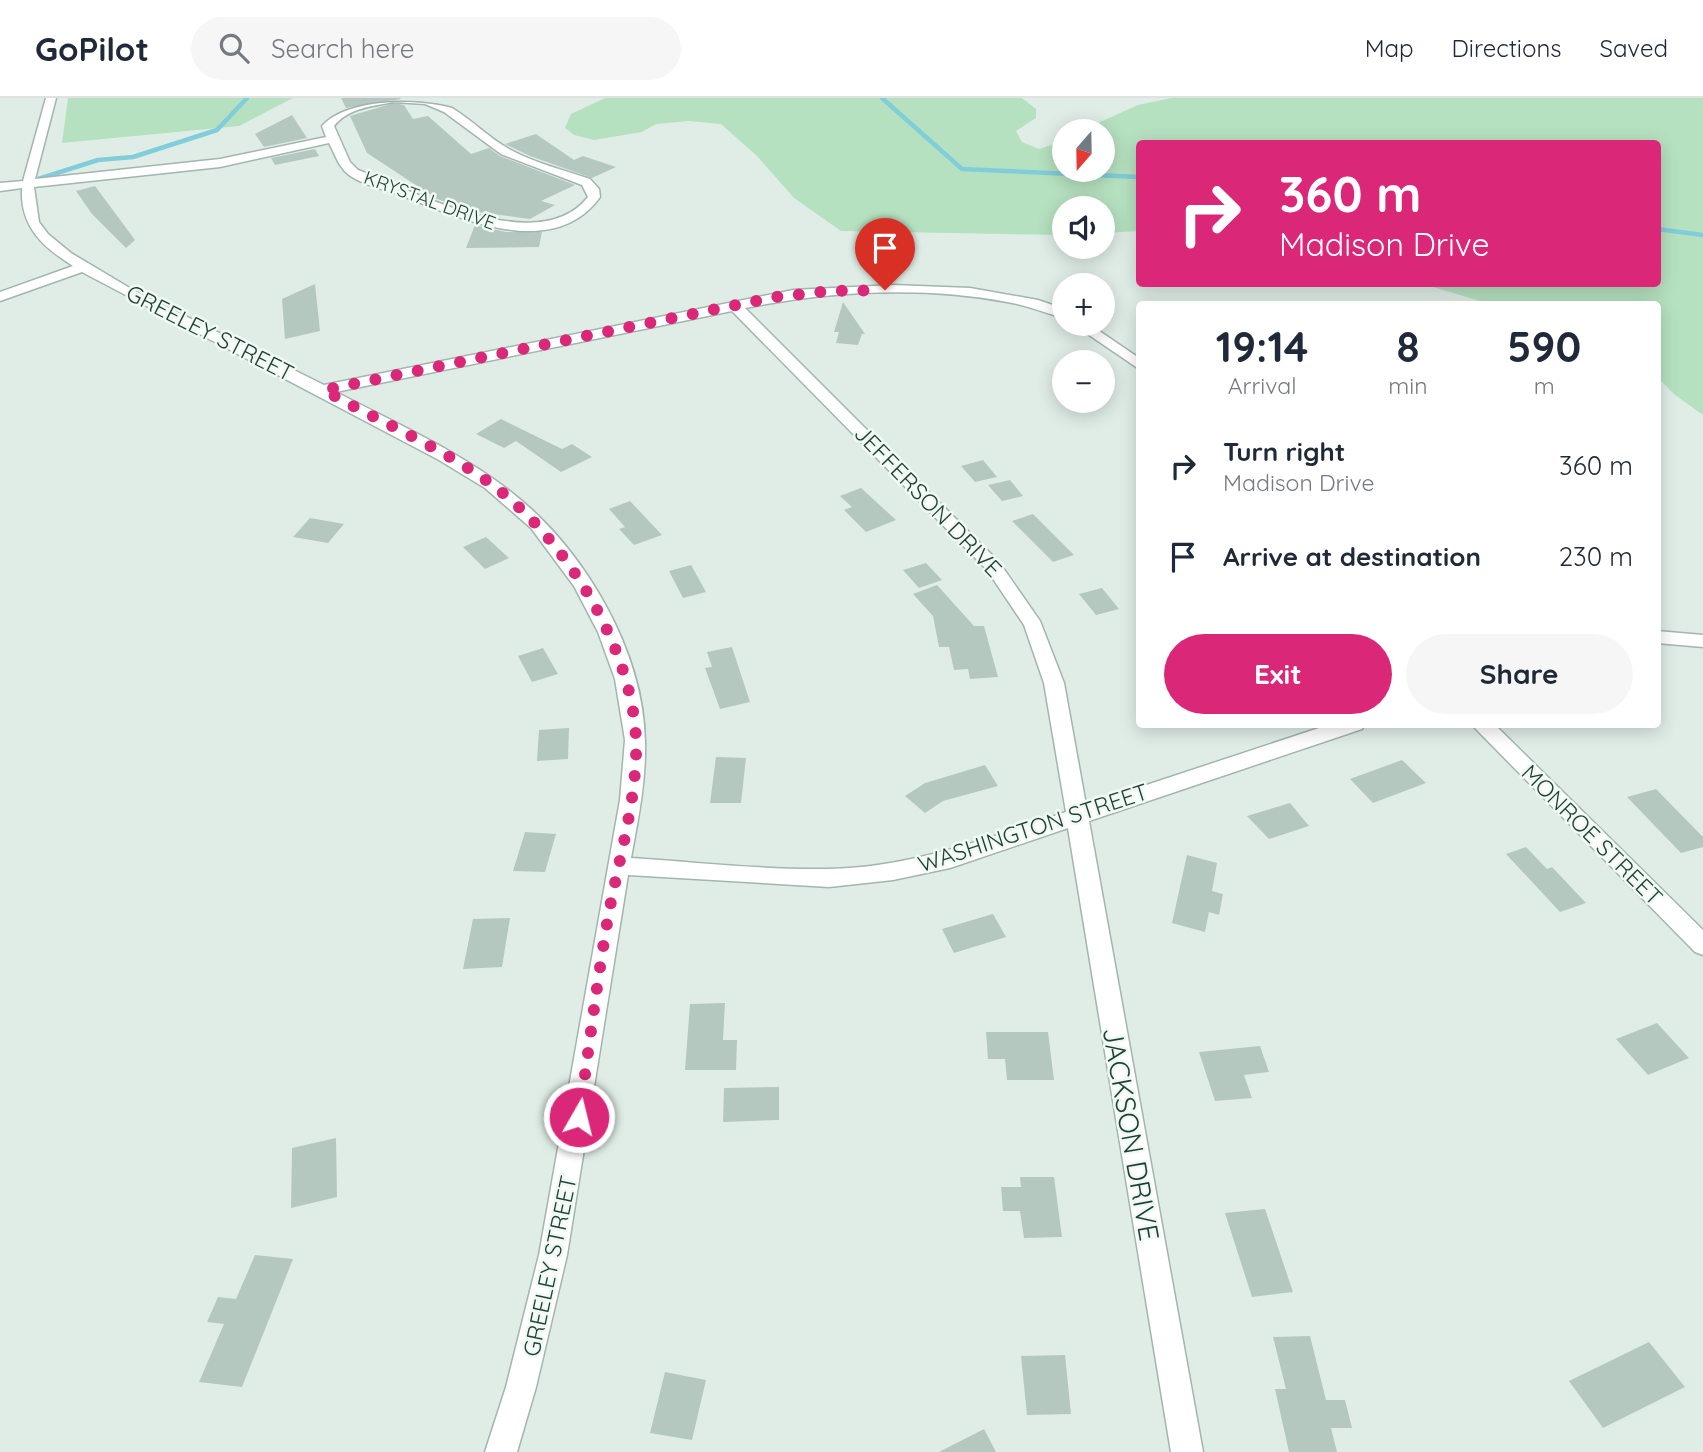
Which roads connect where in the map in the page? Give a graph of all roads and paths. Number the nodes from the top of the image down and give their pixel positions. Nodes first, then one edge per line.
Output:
1 (51, 98) edge
2 (333, 139) junction
3 (28, 183) junction
4 (0, 187) edge
5 (83, 268) junction
6 (0, 297) edge
7 (735, 306) junction
8 (1052, 310) edge
9 (1097, 336) edge
10 (1136, 363) edge
11 (324, 390) junction
12 (1661, 637) edge
13 (1703, 641) edge
14 (1343, 728) edge
15 (1485, 728) edge
16 (1076, 816) junction
17 (619, 866) junction
18 (1703, 946) edge
19 (501, 1452) edge
20 (1187, 1452) edge

1 - 3 street, GREELEY STREET
2 - 2 street, KRYSTAL DRIVE
2 - 3 street
3 - 4 street
3 - 5 street, GREELEY STREET
5 - 6 street
5 - 11 street, GREELEY STREET
7 - 8 street
7 - 11 street
7 - 16 street, JEFFERSON DRIVE
9 - 10 street
11 - 17 street, GREELEY STREET
12 - 13 street
14 - 16 street, WASHINGTON STREET
15 - 18 street, MONROE STREET
16 - 17 street, WASHINGTON STREET
16 - 20 street, JACKSON DRIVE
17 - 19 street, GREELEY STREET

